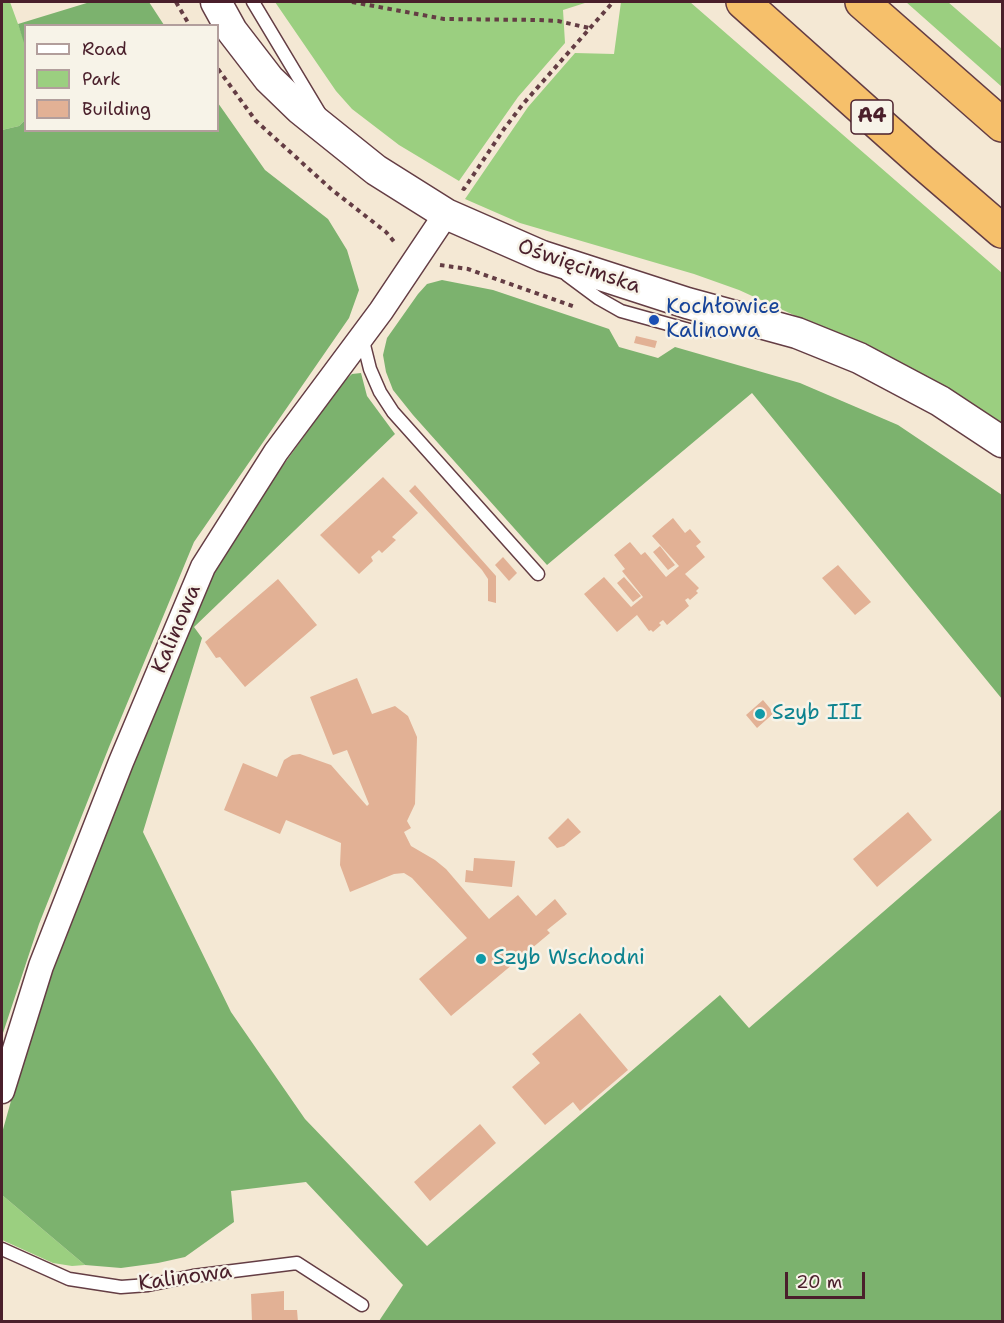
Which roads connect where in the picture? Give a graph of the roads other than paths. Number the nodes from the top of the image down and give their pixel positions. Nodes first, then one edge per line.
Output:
1 (216, 2) edge
2 (253, 2) edge
3 (743, 2) edge
4 (862, 2) edge
5 (1002, 125) edge
6 (335, 139) junction
7 (446, 214) junction
8 (1002, 231) edge
9 (362, 336) junction
10 (1002, 442) edge
11 (538, 574) dead end
12 (2, 1091) edge
13 (2, 1250) edge
14 (362, 1305) dead end

1 - 6 street, Oświęcimska
2 - 6 lane
3 - 8 highway, A4
4 - 5 highway
6 - 7 street, Oświęcimska
7 - 9 street, Kalinowa
7 - 10 street, Oświęcimska
9 - 11 lane
9 - 12 street, Kalinowa
13 - 14 lane, Kalinowa

